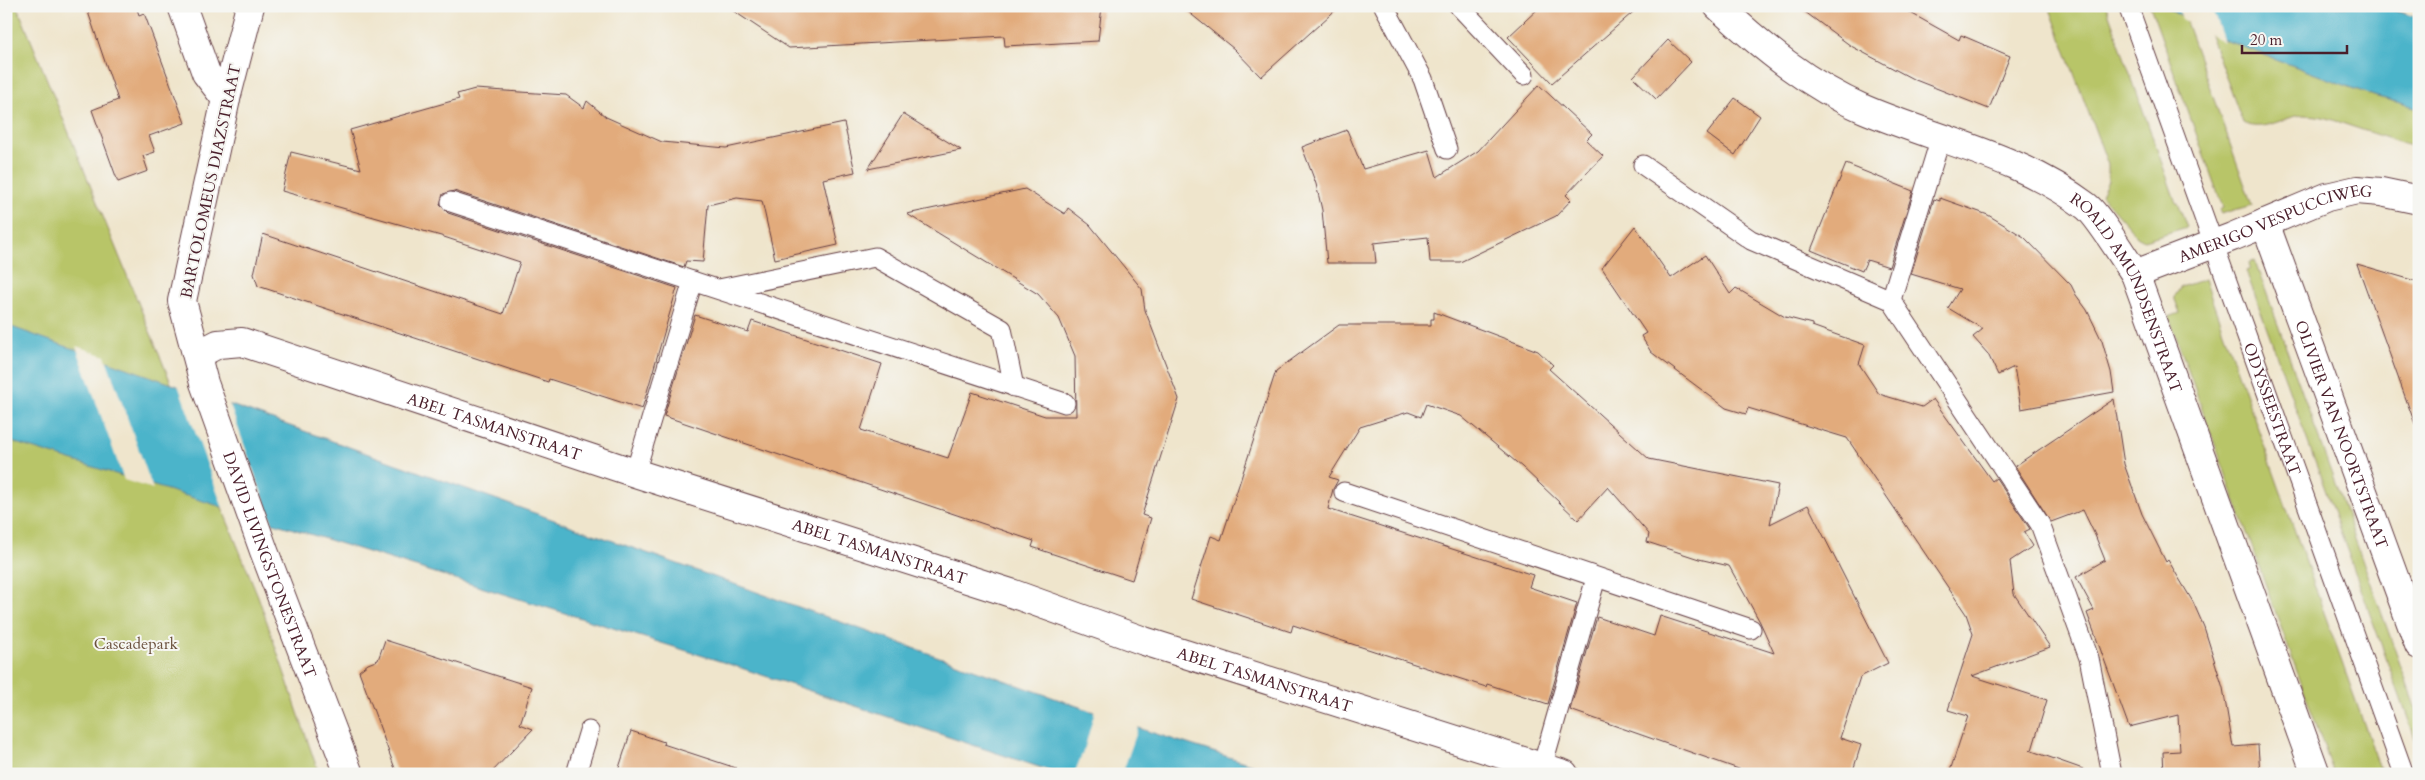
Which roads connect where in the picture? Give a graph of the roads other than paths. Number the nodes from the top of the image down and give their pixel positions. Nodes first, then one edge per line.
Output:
1 (182, 6) edge
2 (250, 6) edge
3 (1384, 6) edge
4 (1459, 6) edge
5 (1718, 6) edge
6 (2128, 6) edge
7 (1524, 75) dead end
8 (226, 99) junction
9 (1940, 137) junction
10 (1447, 149) dead end
11 (1642, 166) dead end
12 (2419, 200) edge
13 (451, 202) dead end
14 (2265, 223) junction
15 (2214, 244) junction
16 (2135, 274) junction
17 (693, 281) junction
18 (718, 289) junction
19 (1891, 300) junction
20 (197, 355) junction
21 (1014, 387) junction
22 (1065, 404) dead end
23 (635, 473) junction
24 (1344, 492) dead end
25 (1596, 578) junction
26 (1751, 629) dead end
27 (2419, 646) edge
28 (589, 731) dead end
29 (1553, 770) edge
30 (348, 774) edge
31 (576, 774) edge
32 (2112, 774) edge
33 (2316, 774) edge
34 (2404, 774) edge

1 - 8 street
2 - 8 street, BARTOLOMEUS DIAZSTRAAT
3 - 10 lane
4 - 7 lane
5 - 9 street, ROALD AMUNDSENSTRAAT
6 - 15 lane, ODYSSEESTRAAT
8 - 20 street, BARTOLOMEUS DIAZSTRAAT
9 - 16 street, ROALD AMUNDSENSTRAAT
9 - 19 lane
11 - 19 lane
12 - 14 street, AMERIGO VESPUCCIWEG
13 - 17 lane
14 - 15 street, AMERIGO VESPUCCIWEG
14 - 27 street, OLIVIER VAN NOORTSTRAAT
15 - 16 street, AMERIGO VESPUCCIWEG
15 - 34 lane, ODYSSEESTRAAT
16 - 33 street, ROALD AMUNDSENSTRAAT
17 - 18 lane
17 - 23 lane
18 - 21 lane
18 - 21 lane
19 - 32 lane
20 - 23 street, ABEL TASMANSTRAAT
20 - 30 street, DAVID LIVINGSTONESTRAAT
21 - 22 lane
23 - 29 street, ABEL TASMANSTRAAT
24 - 25 lane
25 - 26 lane
25 - 29 lane
28 - 31 lane

